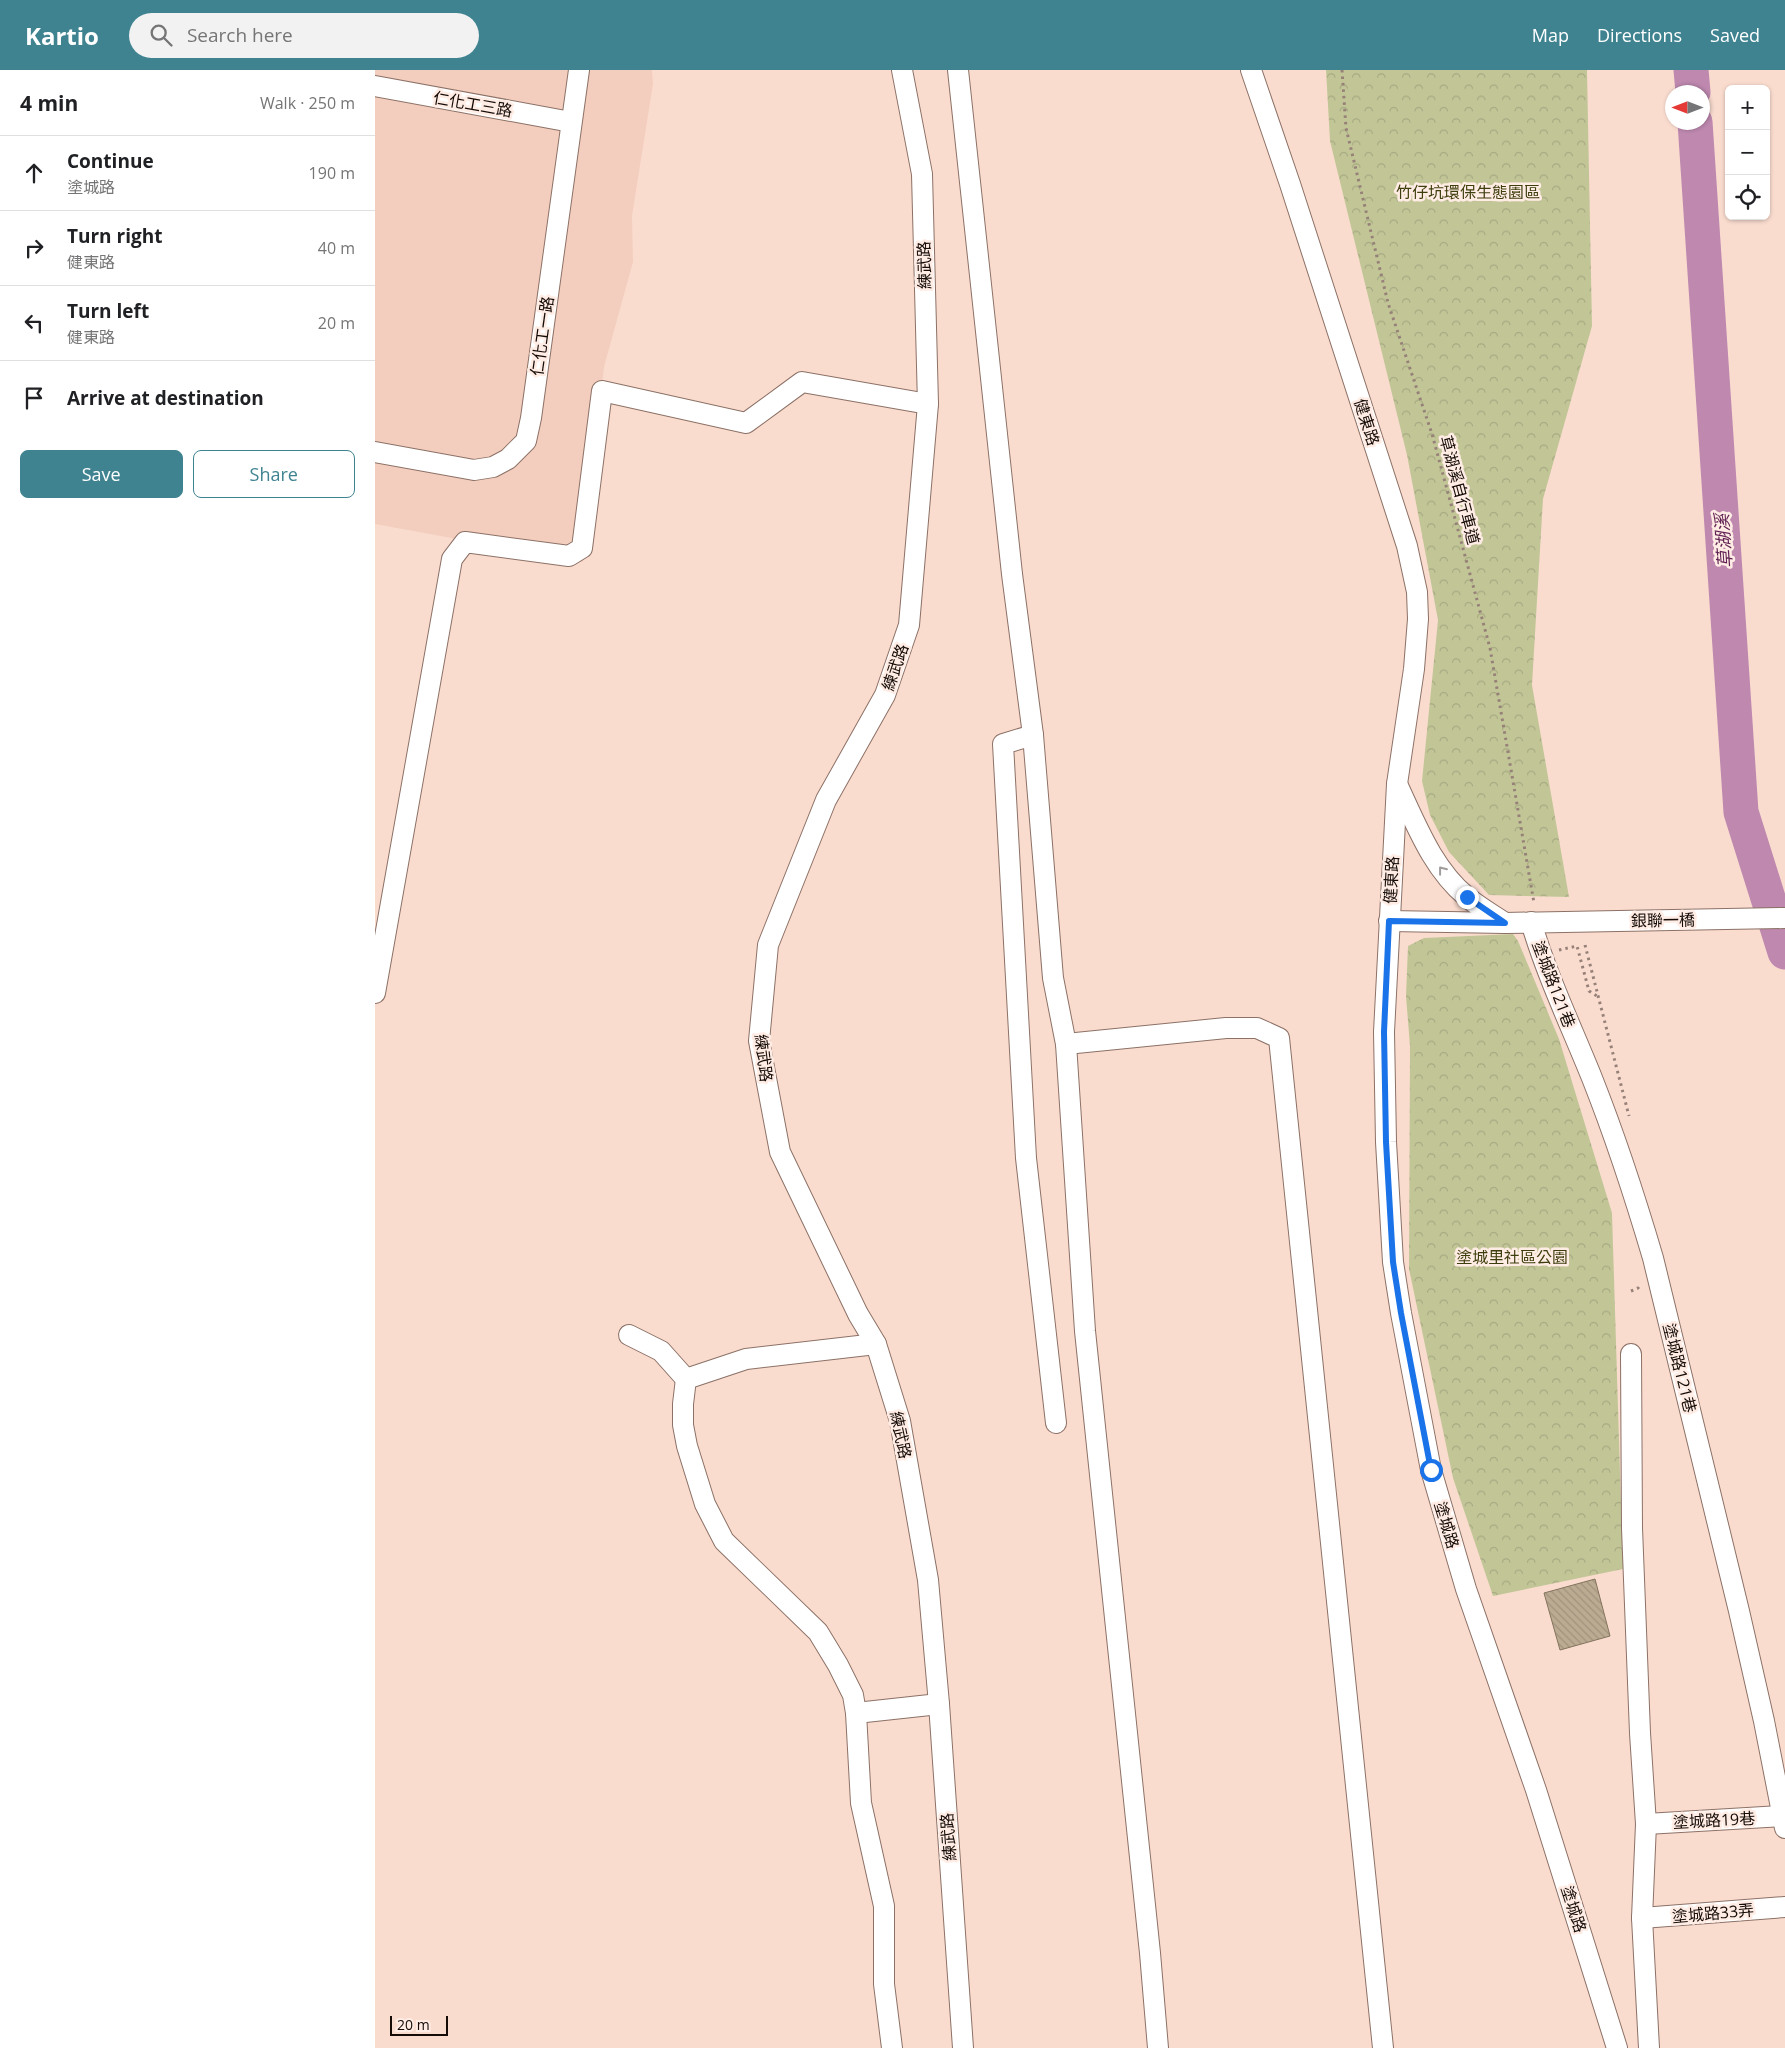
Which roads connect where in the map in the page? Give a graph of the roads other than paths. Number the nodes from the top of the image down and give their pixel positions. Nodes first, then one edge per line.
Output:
1 (579, 70) edge
2 (903, 70) edge
3 (958, 70) edge
4 (1251, 70) edge
5 (375, 86) edge
6 (571, 122) junction
7 (928, 404) junction
8 (375, 452) edge
9 (1033, 735) junction
10 (1397, 784) junction
11 (1785, 918) edge
12 (1389, 921) junction
13 (1536, 922) junction
14 (1505, 923) junction
15 (375, 993) edge
16 (1066, 1044) junction
17 (629, 1335) dead end
18 (876, 1344) junction
19 (1631, 1354) dead end
20 (686, 1379) junction
21 (1056, 1423) dead end
22 (939, 1704) junction
23 (856, 1713) junction
24 (1783, 1822) edge
25 (1646, 1824) junction
26 (1785, 1907) edge
27 (1642, 1918) junction
28 (892, 2048) edge
29 (963, 2048) edge
30 (1158, 2048) edge
31 (1383, 2048) edge
32 (1617, 2048) edge
33 (1649, 2048) edge

1 - 6 street, 仁化工一路
2 - 7 street, 練武路
3 - 9 street
4 - 10 street, 健東路
5 - 6 street, 仁化工三路
6 - 8 street, 仁化工一路
7 - 15 street
7 - 18 street, 練武路
9 - 16 street
9 - 21 street
10 - 12 street, 健東路
14 -> 10 street
11 - 13 street, 銀聯一橋
12 - 14 street, 健東路
12 - 32 street, 塗城路
13 - 14 street, 健東路
13 - 24 street, 塗城路121巷
16 - 30 street
16 - 31 street
17 - 20 street
18 - 20 street
18 - 22 street, 練武路
19 - 25 street
20 - 23 street
22 - 23 street
22 - 29 street, 練武路
23 - 28 street
24 - 25 street, 塗城路19巷
25 - 27 street
26 - 27 street, 塗城路33弄
27 - 33 street

